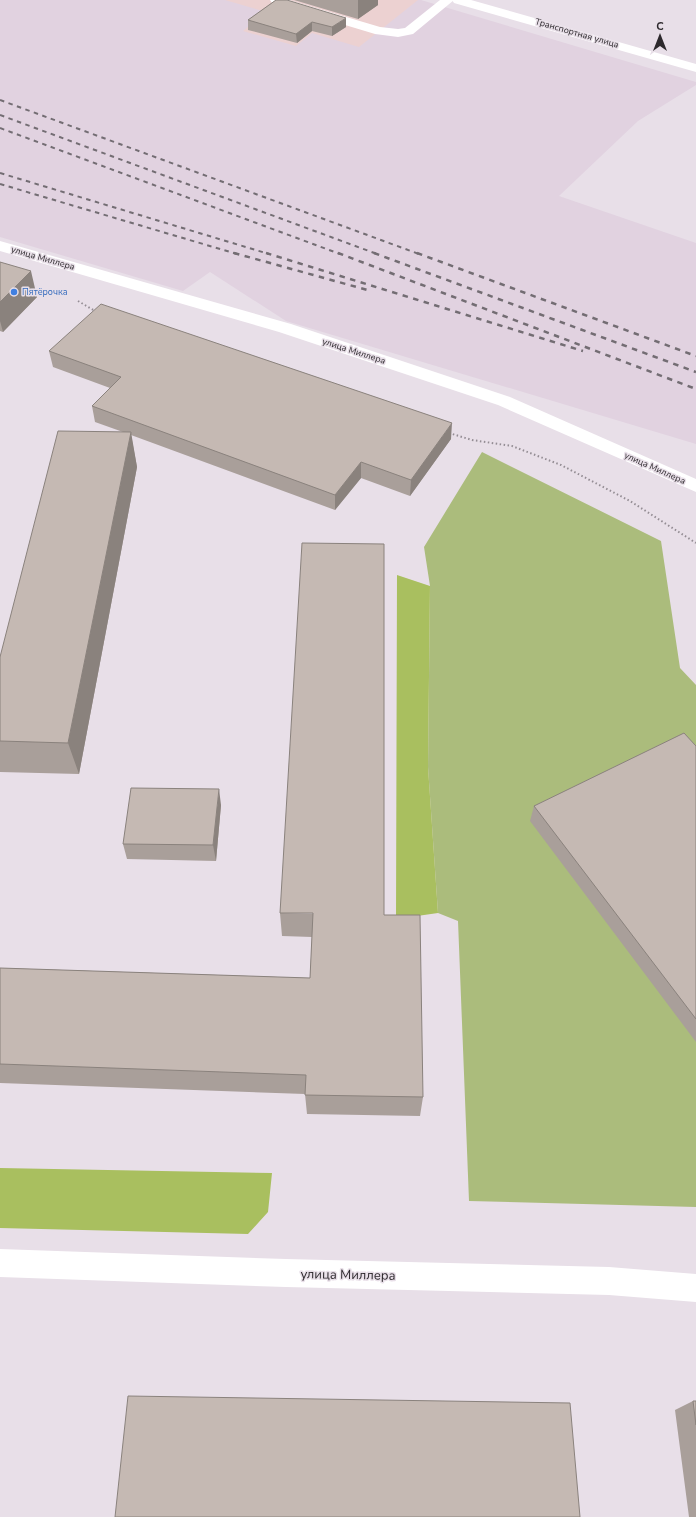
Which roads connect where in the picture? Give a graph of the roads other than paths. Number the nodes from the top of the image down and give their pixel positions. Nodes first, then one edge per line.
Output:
1 (276, 0) edge
2 (448, 0) edge
3 (458, 0) edge
4 (696, 68) edge
5 (0, 246) edge
6 (696, 486) edge
7 (0, 1263) edge
8 (696, 1288) edge

1 - 2 main road
3 - 4 main road, Транспортная улица
5 - 6 main road, улица Миллера
7 - 8 main road, улица Миллера

